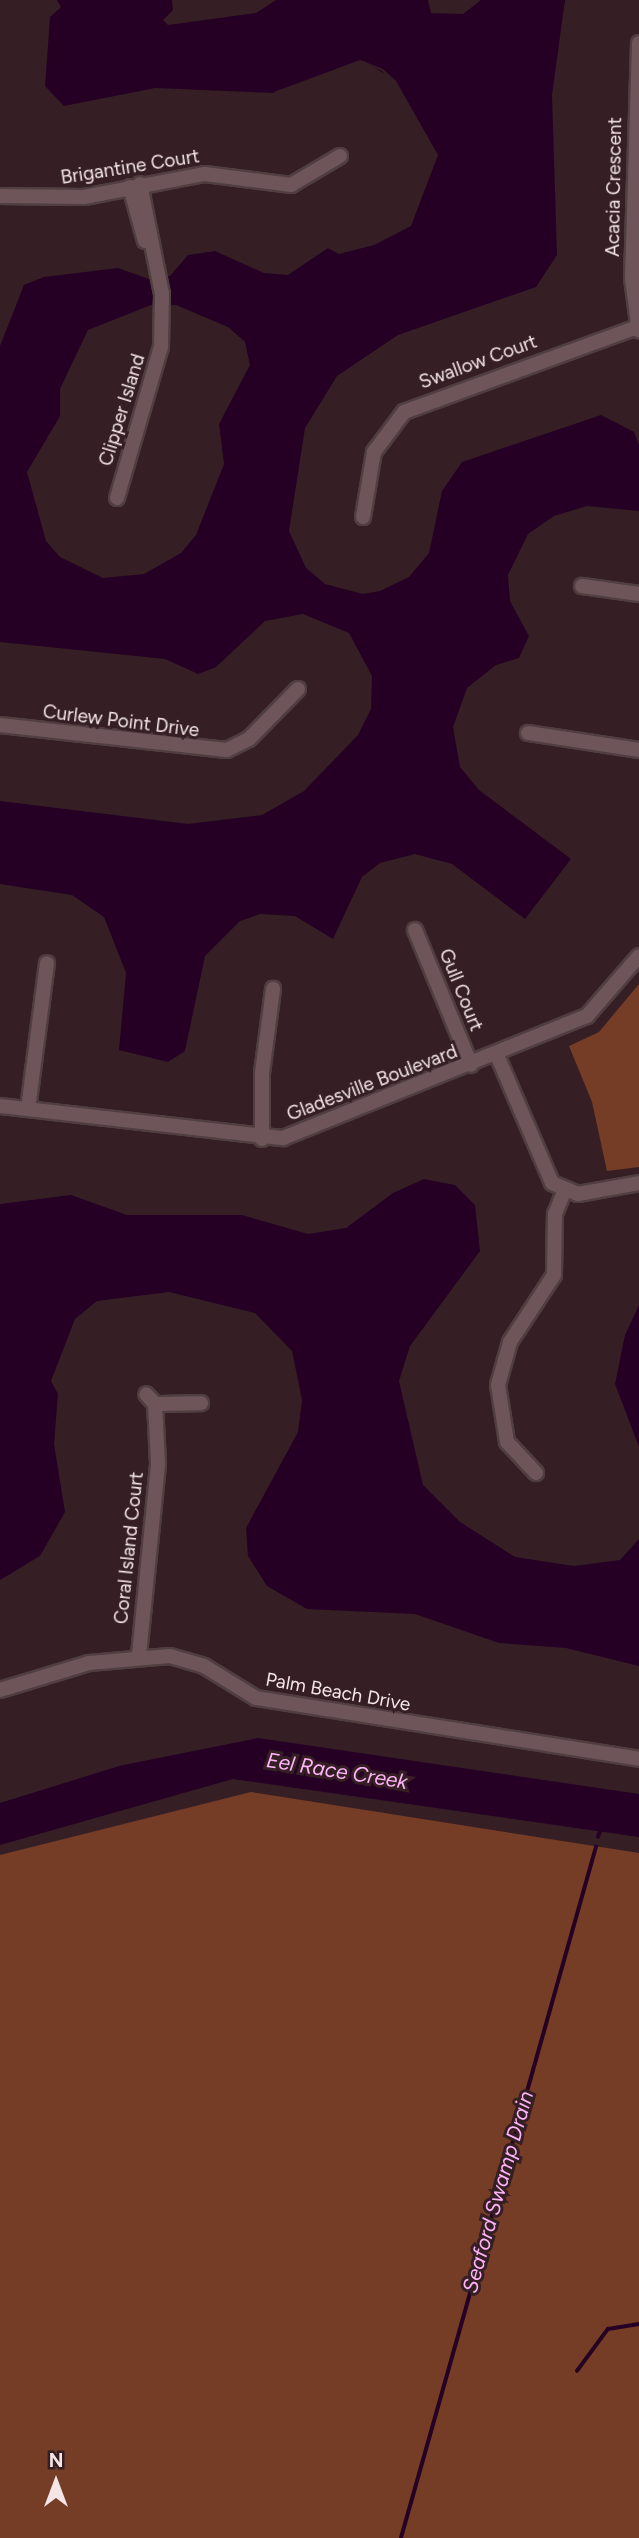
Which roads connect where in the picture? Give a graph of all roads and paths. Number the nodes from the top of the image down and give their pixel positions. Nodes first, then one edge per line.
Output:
1 (639, 43) edge
2 (340, 156) dead end
3 (135, 186) junction
4 (0, 196) edge
5 (638, 329) edge
6 (117, 498) dead end
7 (363, 517) dead end
8 (582, 586) dead end
9 (639, 594) edge
10 (298, 689) dead end
11 (0, 725) edge
12 (528, 733) dead end
13 (639, 750) edge
14 (415, 930) dead end
15 (639, 956) edge
16 (47, 963) dead end
17 (273, 989) dead end
18 (497, 1055) junction
19 (471, 1065) junction
20 (0, 1106) edge
21 (28, 1109) junction
22 (262, 1139) junction
23 (639, 1182) edge
24 (564, 1192) junction
25 (201, 1403) dead end
26 (536, 1473) dead end
27 (139, 1656) junction
28 (0, 1690) edge
29 (639, 1759) edge

1 - 5 street, Acacia Crescent
2 - 3 street, Brigantine Court
3 - 4 street, Brigantine Court
3 - 6 street, Clipper Island
5 - 7 street, Swallow Court
8 - 9 street
10 - 11 street, Curlew Point Drive
12 - 13 street
14 - 19 street, Gull Court
15 - 18 street, Gladesville Boulevard
16 - 21 street
17 - 22 street
18 - 19 street, Gladesville Boulevard
18 - 24 street
19 - 22 street, Gladesville Boulevard
20 - 21 street, Gladesville Boulevard
21 - 22 street, Gladesville Boulevard
23 - 24 street
24 - 26 street
25 - 27 street, Coral Island Court
27 - 28 street, Palm Beach Drive
27 - 29 street, Palm Beach Drive

